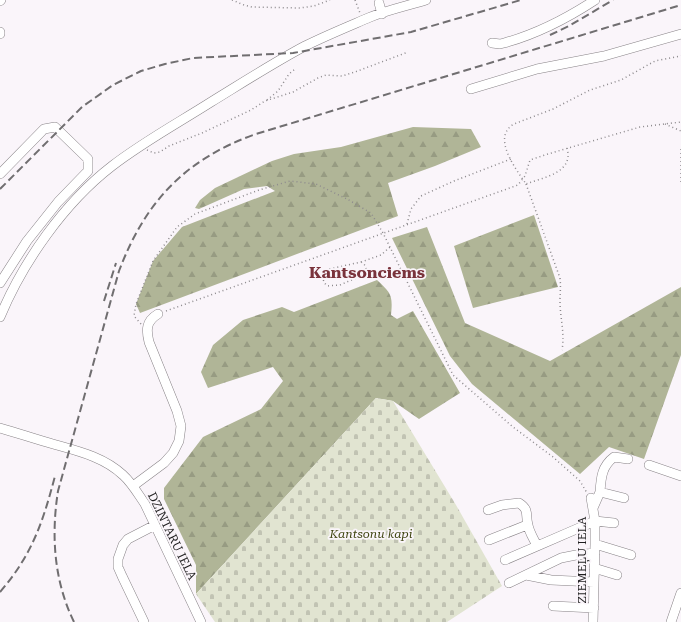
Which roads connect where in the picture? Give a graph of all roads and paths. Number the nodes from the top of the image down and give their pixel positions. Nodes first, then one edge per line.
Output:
1 (233, 0) edge
2 (330, 0) edge
3 (356, 0) edge
4 (426, 0) edge
5 (595, 0) edge
6 (379, 3) dead end
7 (382, 14) junction
8 (353, 25) junction
9 (681, 34) edge
10 (492, 43) dead end
11 (408, 52) dead end
12 (681, 56) edge
13 (295, 68) dead end
14 (471, 89) dead end
15 (265, 101) junction
16 (681, 122) edge
17 (665, 124) junction
18 (681, 131) edge
19 (681, 135) edge
20 (140, 146) junction
21 (567, 148) junction
22 (681, 149) edge
23 (511, 159) junction
24 (0, 174) edge
25 (522, 179) junction
26 (681, 182) edge
27 (526, 184) junction
28 (407, 224) junction
29 (383, 233) junction
30 (390, 247) junction
31 (361, 262) junction
32 (0, 282) edge
33 (158, 314) joint
34 (0, 317) edge
35 (147, 331) junction
36 (562, 350) dead end
37 (0, 428) edge
38 (628, 459) dead end
39 (649, 465) dead end
40 (681, 476) edge
41 (133, 486) junction
42 (600, 492) junction
43 (590, 498) joint
44 (624, 498) dead end
45 (593, 508) junction
46 (488, 510) dead end
47 (595, 521) junction
48 (614, 523) dead end
49 (155, 525) junction
50 (527, 525) junction
51 (489, 540) dead end
52 (537, 546) junction
53 (595, 549) junction
54 (631, 555) dead end
55 (505, 560) dead end
56 (594, 568) junction
57 (526, 575) junction
58 (617, 575) dead end
59 (594, 582) junction
60 (509, 583) dead end
61 (681, 593) edge
62 (553, 606) dead end
63 (594, 608) junction
64 (144, 622) edge
65 (201, 622) edge
66 (593, 622) edge
67 (671, 622) edge

1 - 2 path
3 - 8 path
4 - 7 street
5 - 10 street
6 - 7 street
7 - 8 street
8 - 20 street
9 - 14 street
11 - 15 path
12 - 23 path
13 - 15 path
15 - 20 path
16 - 17 path
17 - 18 path
17 - 21 path
18 - 19 path
20 - 34 street
21 - 25 path
21 - 27 path
22 - 26 path
23 - 25 path
23 - 28 path
24 - 32 street
25 - 27 path
25 - 28 path
27 - 36 path
28 - 29 path
29 - 30 path
29 - 33 path
29 - 35 path
30 - 31 path
30 - 43 path
31 - 31 path
33 - 35 street
35 - 41 street
37 - 41 street, DZINTARU IELA
38 - 42 street
39 - 40 street
41 - 49 street, DZINTARU IELA
42 - 44 street
42 - 45 street
43 - 45 street, ZIEMEĻU IELA
45 - 47 street, ZIEMEĻU IELA
46 - 50 street
47 - 48 street
47 - 52 street
47 - 53 street, ZIEMEĻU IELA
49 - 64 street
49 - 65 street, DZINTARU IELA
50 - 51 street
50 - 52 street
52 - 55 street
53 - 54 street
53 - 56 street, ZIEMEĻU IELA
53 - 57 street
56 - 58 street
56 - 59 street, ZIEMEĻU IELA
57 - 59 street
57 - 60 street
59 - 63 street, ZIEMEĻU IELA
61 - 67 street
62 - 63 street
63 - 66 street, ZIEMEĻU IELA

